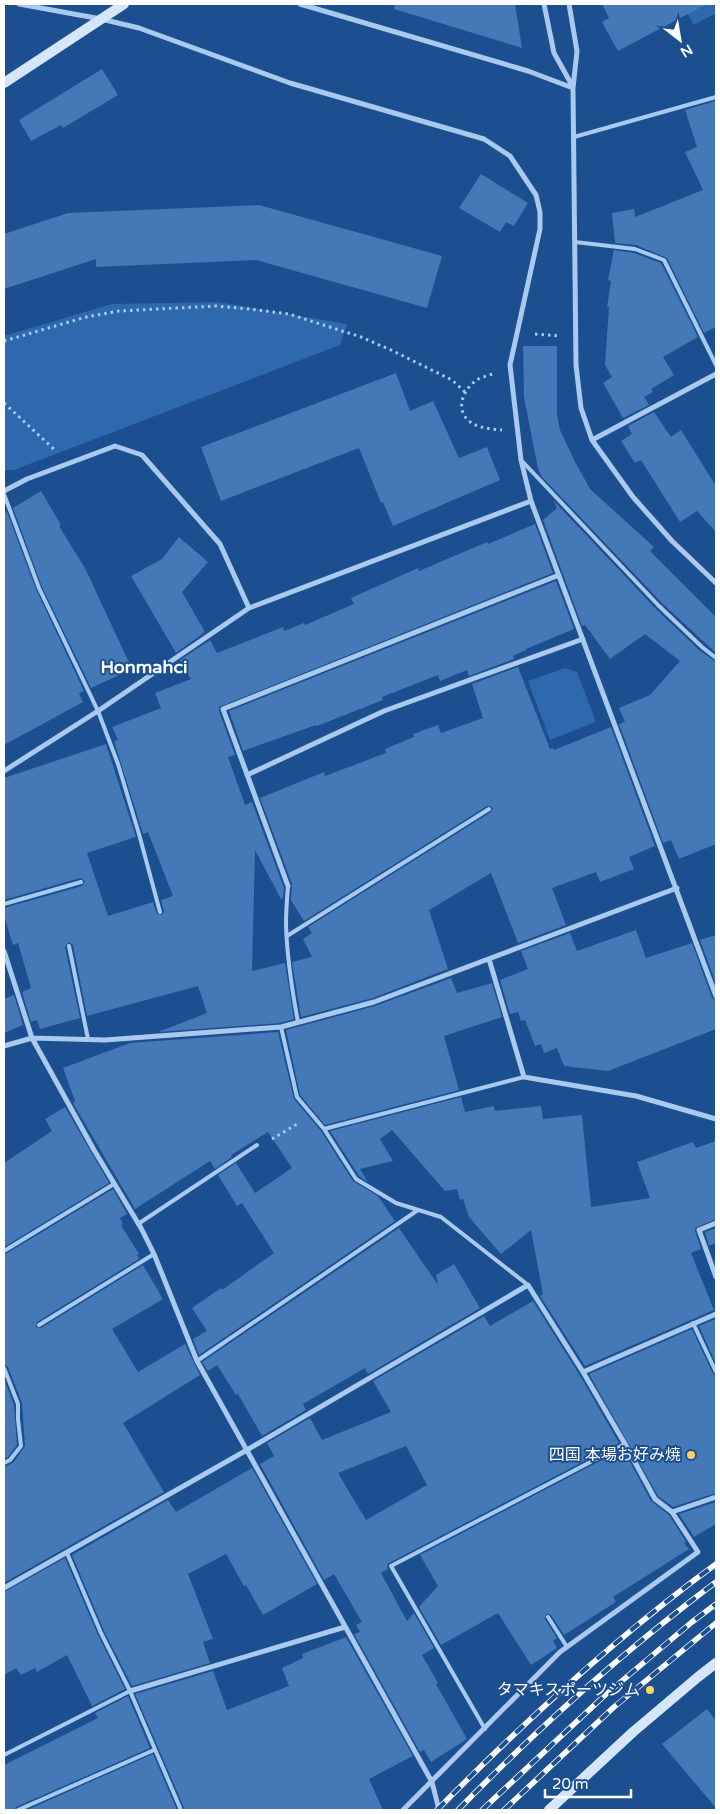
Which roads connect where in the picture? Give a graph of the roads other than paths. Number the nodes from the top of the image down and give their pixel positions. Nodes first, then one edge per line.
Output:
1 (19, 4) edge
2 (124, 4) edge
3 (300, 4) edge
4 (544, 4) edge
5 (569, 4) edge
6 (101, 19) junction
7 (4, 82) edge
8 (573, 88) junction
9 (716, 97) edge
10 (574, 138) junction
11 (575, 242) junction
12 (716, 365) edge
13 (716, 374) edge
14 (592, 440) junction
15 (521, 460) junction
16 (4, 492) edge
17 (531, 501) junction
18 (559, 575) junction
19 (716, 583) edge
20 (249, 608) junction
21 (583, 639) junction
22 (716, 658) edge
23 (98, 711) junction
24 (4, 771) edge
25 (247, 775) junction
26 (489, 809) dead end
27 (81, 882) dead end
28 (288, 886) joint
29 (677, 888) junction
30 (4, 904) edge
31 (160, 912) dead end
32 (287, 936) junction
33 (69, 946) dead end
34 (4, 951) edge
35 (489, 959) junction
36 (716, 996) edge
37 (298, 1022) junction
38 (281, 1027) junction
39 (32, 1038) junction
40 (88, 1039) junction
41 (4, 1046) edge
42 (524, 1077) junction
43 (716, 1119) edge
44 (324, 1129) junction
45 (258, 1145) road end
46 (114, 1184) junction
47 (418, 1210) junction
48 (716, 1223) edge
49 (138, 1224) junction
50 (4, 1251) edge
51 (154, 1254) junction
52 (716, 1277) edge
53 (528, 1285) junction
54 (716, 1314) edge
55 (693, 1323) junction
56 (39, 1325) dead end
57 (196, 1361) junction
58 (4, 1368) edge
59 (583, 1372) junction
60 (716, 1372) edge
61 (625, 1444) junction
62 (248, 1450) junction
63 (4, 1463) edge
64 (716, 1497) edge
65 (672, 1512) junction
66 (67, 1553) junction
67 (4, 1588) edge
68 (548, 1617) dead end
69 (345, 1627) junction
70 (567, 1647) junction
71 (716, 1663) edge
72 (130, 1691) junction
73 (485, 1729) junction
74 (154, 1750) junction
75 (4, 1755) edge
76 (432, 1782) junction
77 (18, 1810) edge
78 (180, 1810) edge
79 (403, 1810) edge
80 (440, 1810) edge
81 (549, 1810) edge

1 - 6 street
2 - 6 main road
3 - 8 street
4 - 8 street
5 - 8 street
6 - 7 main road
6 - 15 street
8 - 10 street
9 - 10 lane
10 - 11 street
11 - 12 lane
11 - 14 street
13 - 14 street
14 - 19 street
15 - 17 street
15 - 22 lane
16 - 20 street
16 - 23 lane
17 - 18 street
17 - 20 street
18 - 21 street
18 - 25 street
20 - 23 street
21 - 25 street
21 - 29 street
23 - 24 street
23 - 31 lane
25 - 28 street
26 - 32 lane
27 - 30 lane
28 - 32 lane
29 - 35 street
29 - 36 street
32 - 37 lane
33 - 40 lane
34 - 39 street
35 - 37 street
35 - 42 street
37 - 38 street
38 - 40 street
38 - 44 lane
39 - 40 street
39 - 41 street
39 - 46 street
42 - 43 street
42 - 44 lane
44 - 47 lane
45 - 49 lane
46 - 49 street
46 - 50 lane
47 - 53 lane
47 - 57 lane
48 - 52 street
49 - 51 street
51 - 56 lane
51 - 57 street
53 - 59 street
53 - 62 street
54 - 55 street
55 - 59 street
55 - 60 lane
57 - 62 street
58 - 63 lane
59 - 61 street
61 - 65 street
61 - 73 lane
62 - 66 street
62 - 69 street
64 - 65 street
65 - 70 street
66 - 67 street
66 - 72 lane
68 - 70 lane
69 - 72 street
69 - 76 street
70 - 73 street
71 - 81 main road
72 - 74 lane
72 - 75 lane
73 - 76 street
74 - 77 lane
74 - 78 lane
76 - 79 street
76 - 80 street

